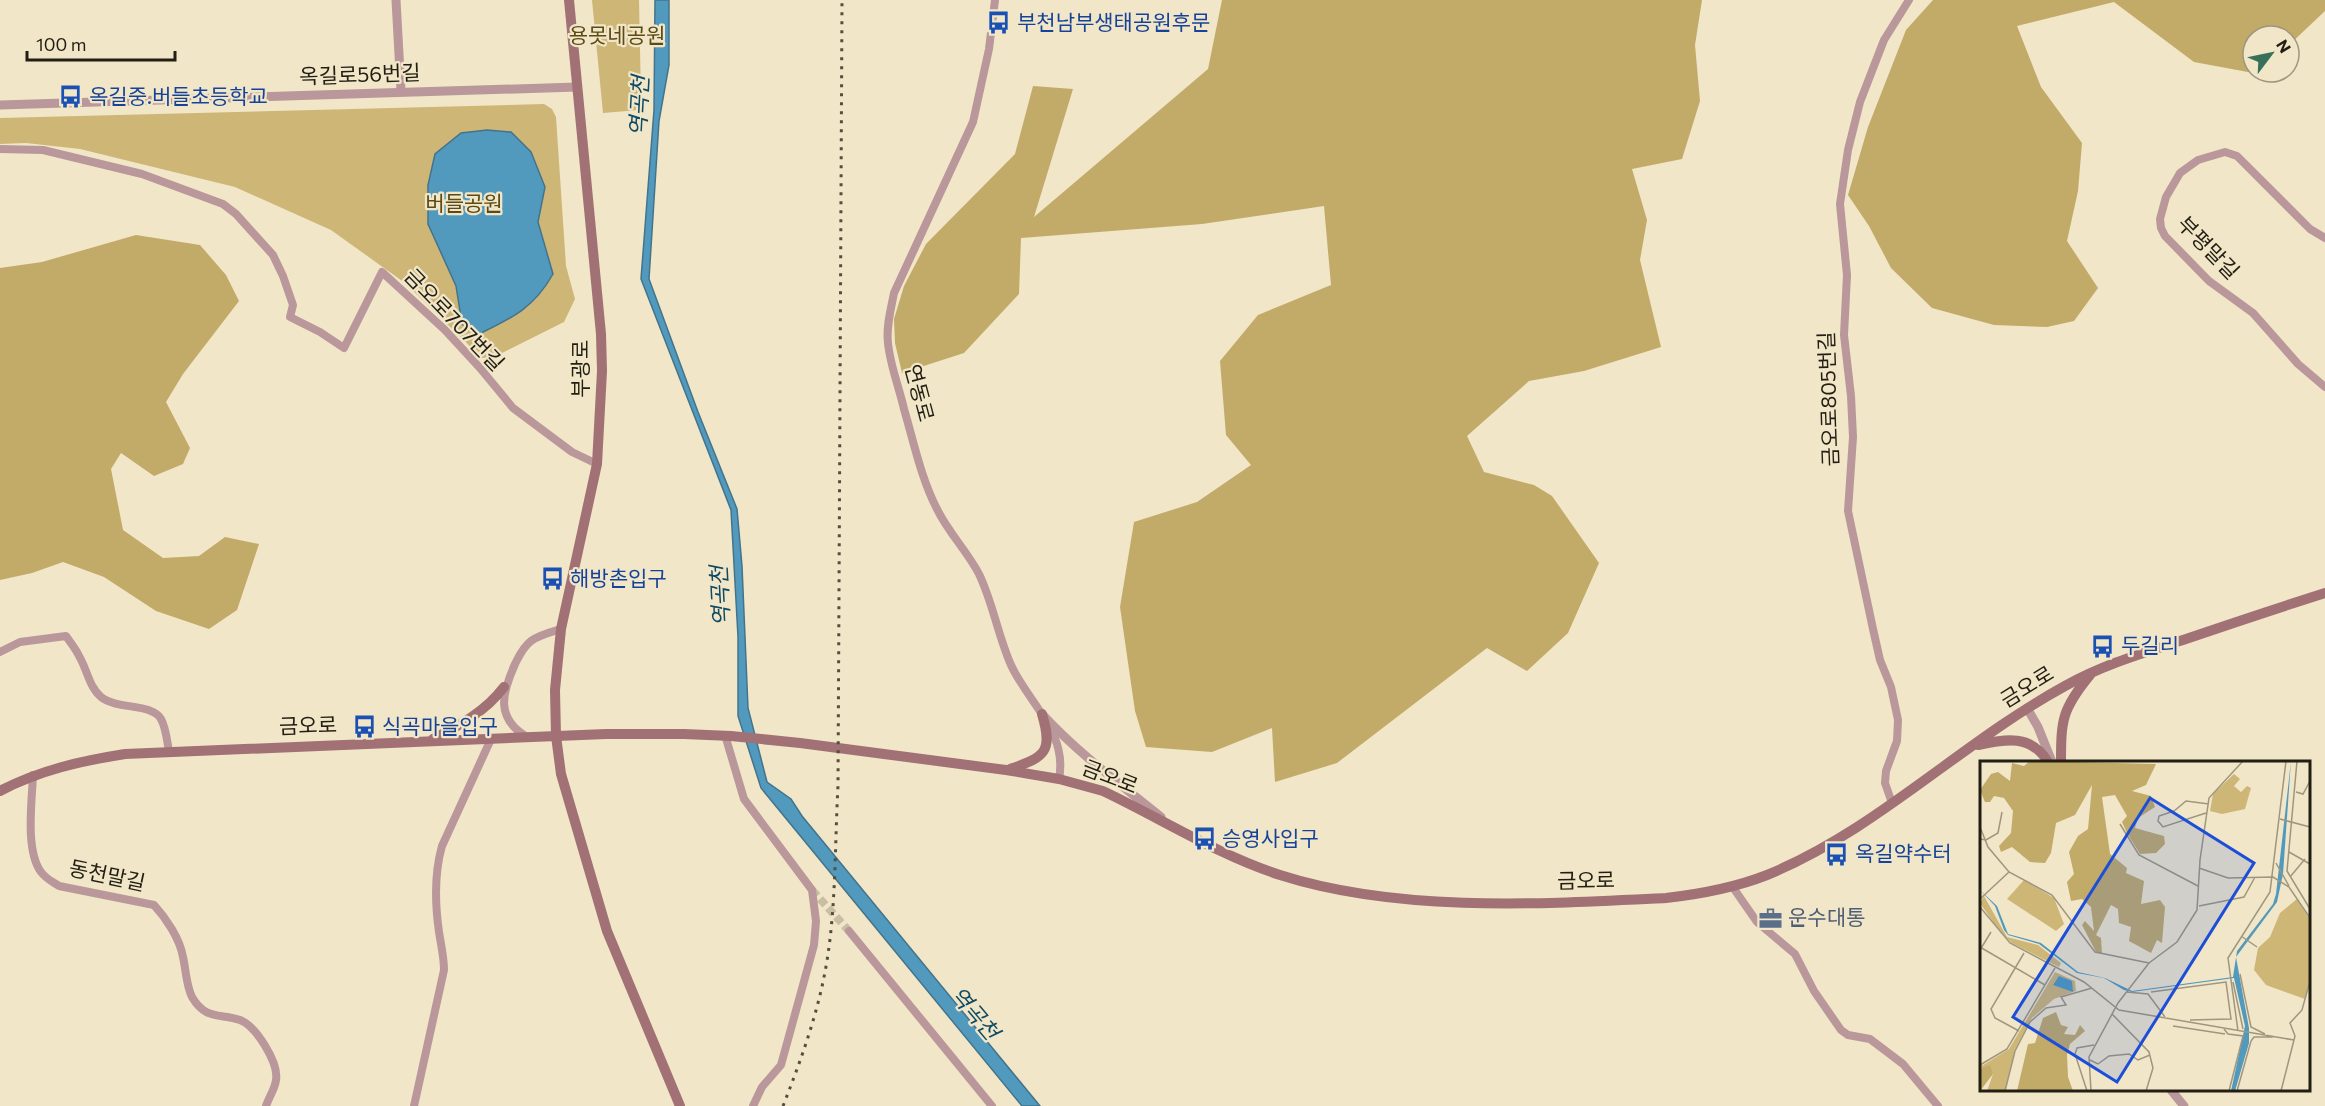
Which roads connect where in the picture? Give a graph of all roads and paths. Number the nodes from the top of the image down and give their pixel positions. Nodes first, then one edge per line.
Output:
1 (396, 0) edge
2 (569, 0) edge
3 (995, 0) edge
4 (1909, 0) edge
5 (577, 87) junction
6 (401, 91) junction
7 (0, 105) edge
8 (0, 149) edge
9 (2325, 238) edge
10 (2325, 387) edge
11 (597, 464) junction
12 (2325, 593) edge
13 (561, 629) junction
14 (0, 652) edge
15 (2092, 672) junction
16 (504, 687) junction
17 (2027, 708) junction
18 (1042, 714) junction
19 (556, 736) junction
20 (728, 736) junction
21 (529, 738) junction
22 (491, 739) junction
23 (429, 741) junction
24 (1972, 747) junction
25 (169, 751) junction
26 (2049, 761) edge
27 (2050, 761) edge
28 (2061, 761) edge
29 (1006, 770) junction
30 (33, 775) junction
31 (1059, 779) junction
32 (0, 791) edge
33 (1892, 803) junction
34 (1172, 826) junction
35 (1732, 886) junction
36 (849, 931) tunnel mouth
37 (2173, 1091) edge
38 (266, 1106) edge
39 (414, 1106) edge
40 (680, 1106) edge
41 (753, 1106) edge
42 (992, 1106) edge
43 (1938, 1106) edge
44 (2184, 1106) edge

1 - 6 street
2 - 5 main road, 부광로
3 - 18 street, 연동로
4 - 33 street, 금오로805번길
5 - 6 street, 옥길로56번길
5 - 11 main road, 부광로
6 - 7 street, 옥길로56번길
8 - 11 street, 금오로707번길
9 - 10 street, 부평말길
11 - 13 main road, 부광로
12 - 15 main road, 금오로
13 - 16 street
13 - 19 main road, 부광로
14 - 25 street
15 - 17 main road, 금오로
15 - 28 main road
16 - 21 street
16 - 23 main road
17 - 24 main road, 금오로
17 - 27 street
18 - 29 main road
18 - 31 street, 연동로
18 - 34 street
19 - 20 main road, 금오로
19 - 21 main road, 금오로
19 - 40 main road, 부광로
20 - 29 main road, 금오로
20 - 41 street
21 - 22 main road, 금오로
22 - 23 main road, 금오로
22 - 39 street
23 - 25 main road, 금오로
24 - 26 main road
24 - 33 main road, 금오로
25 - 30 main road, 금오로
29 - 31 main road, 금오로
30 - 32 main road, 금오로
30 - 38 street, 동천말길
31 - 34 main road, 금오로
33 - 35 main road, 금오로
34 - 35 main road, 금오로
35 - 43 street
36 - 42 street
37 - 44 street

